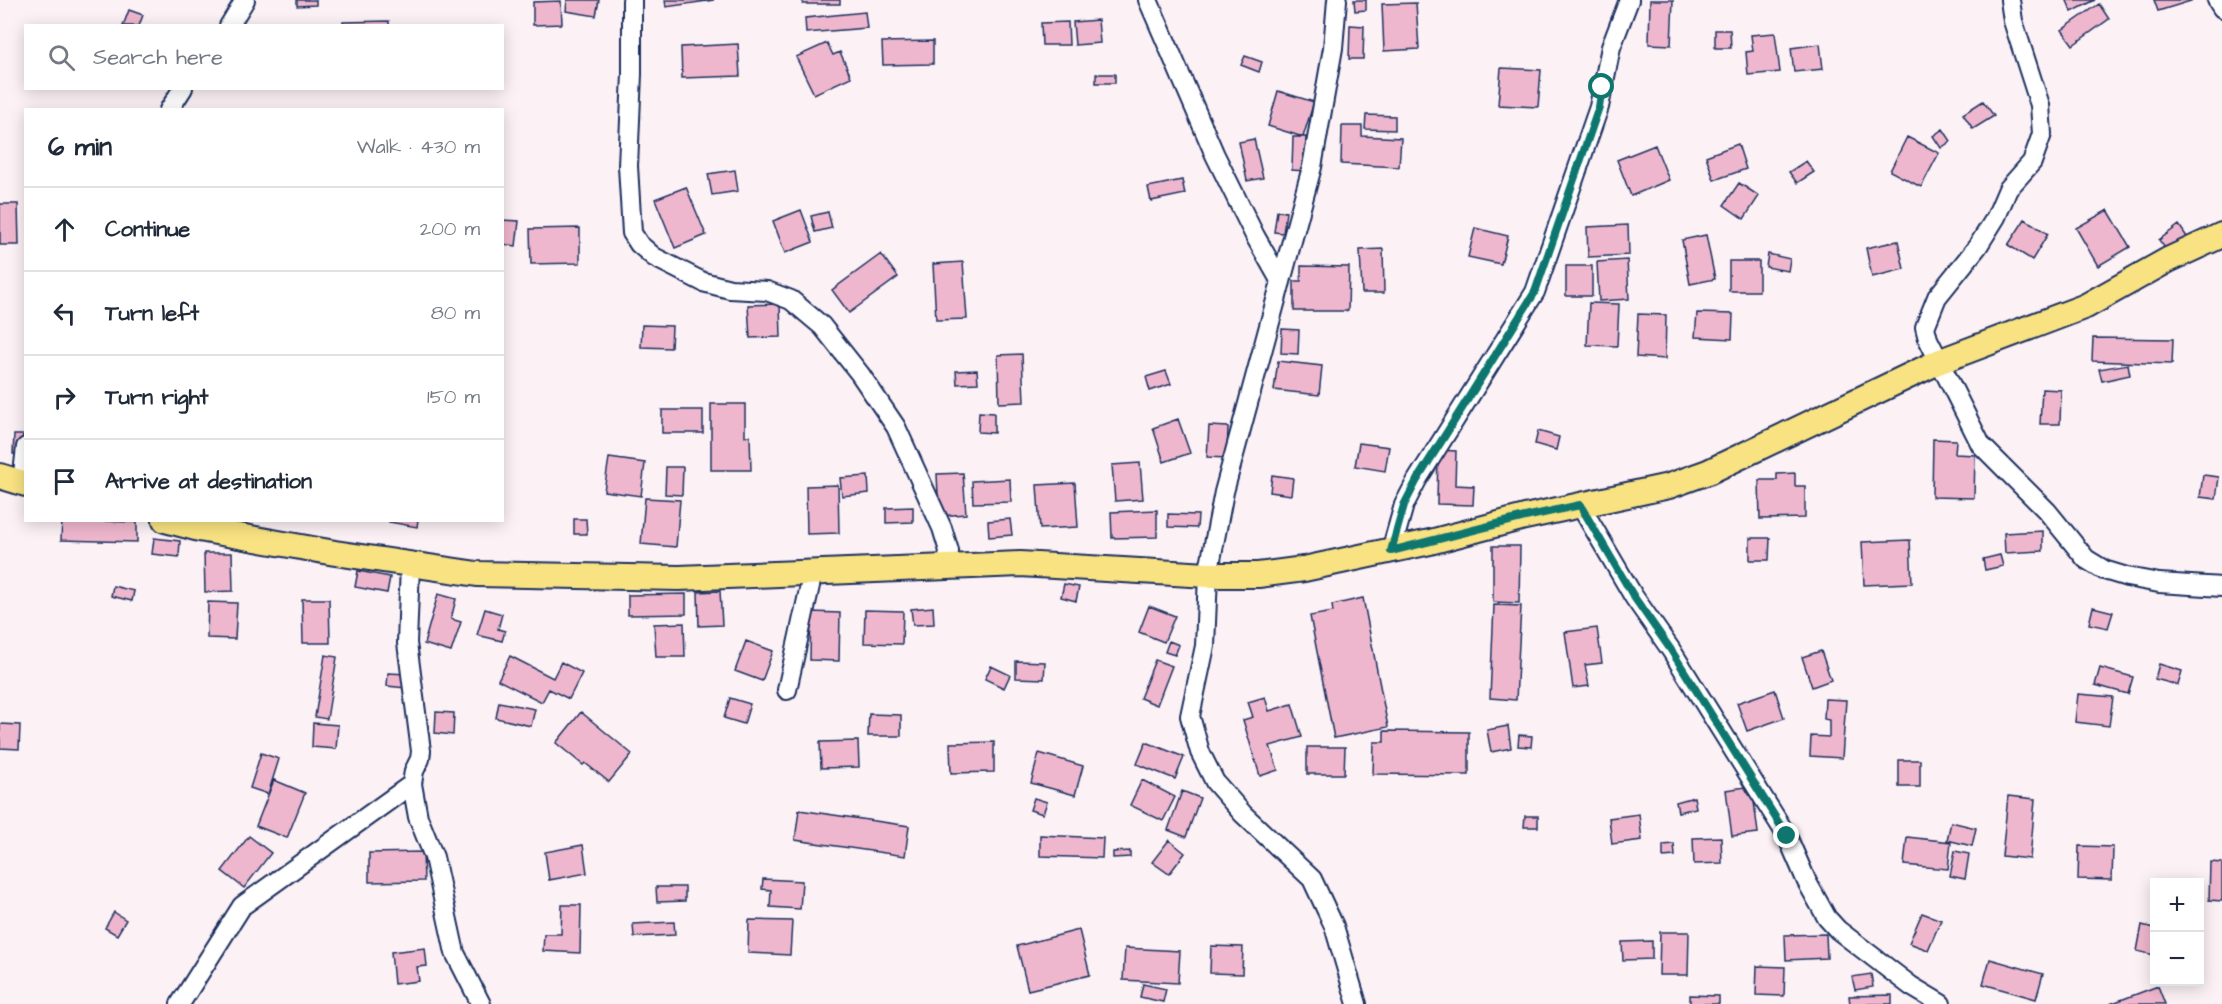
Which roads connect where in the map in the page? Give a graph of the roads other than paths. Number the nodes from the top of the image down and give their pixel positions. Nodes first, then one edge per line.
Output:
1 (245, 0) edge
2 (632, 0) edge
3 (1149, 0) edge
4 (1337, 0) edge
5 (1629, 0) edge
6 (2010, 0) edge
7 (2217, 0) edge
8 (2222, 8) edge
9 (230, 24) edge
10 (182, 90) edge
11 (170, 108) edge
12 (2222, 235) edge
13 (1281, 282) junction
14 (1938, 362) junction
15 (24, 454) edge
16 (16, 481) edge
17 (1580, 505) junction
18 (174, 522) edge
19 (1391, 551) junction
20 (410, 565) junction
21 (947, 566) junction
22 (813, 572) junction
23 (1208, 575) junction
24 (2222, 587) edge
25 (787, 690) dead end
26 (412, 784) junction
27 (180, 1004) edge
28 (481, 1004) edge
29 (1357, 1004) edge
30 (1941, 1004) edge

1 - 9 street
2 - 21 street
3 - 13 street
4 - 13 street
5 - 19 street
6 - 14 street
7 - 8 street
10 - 11 street
12 - 14 main road
13 - 23 street
14 - 17 main road
14 - 24 street
15 - 16 street
17 - 19 main road
17 - 30 street
18 - 20 main road
19 - 23 main road
20 - 22 main road
20 - 26 street
21 - 22 main road
21 - 23 main road
22 - 25 street
23 - 29 street
26 - 27 street
26 - 28 street

